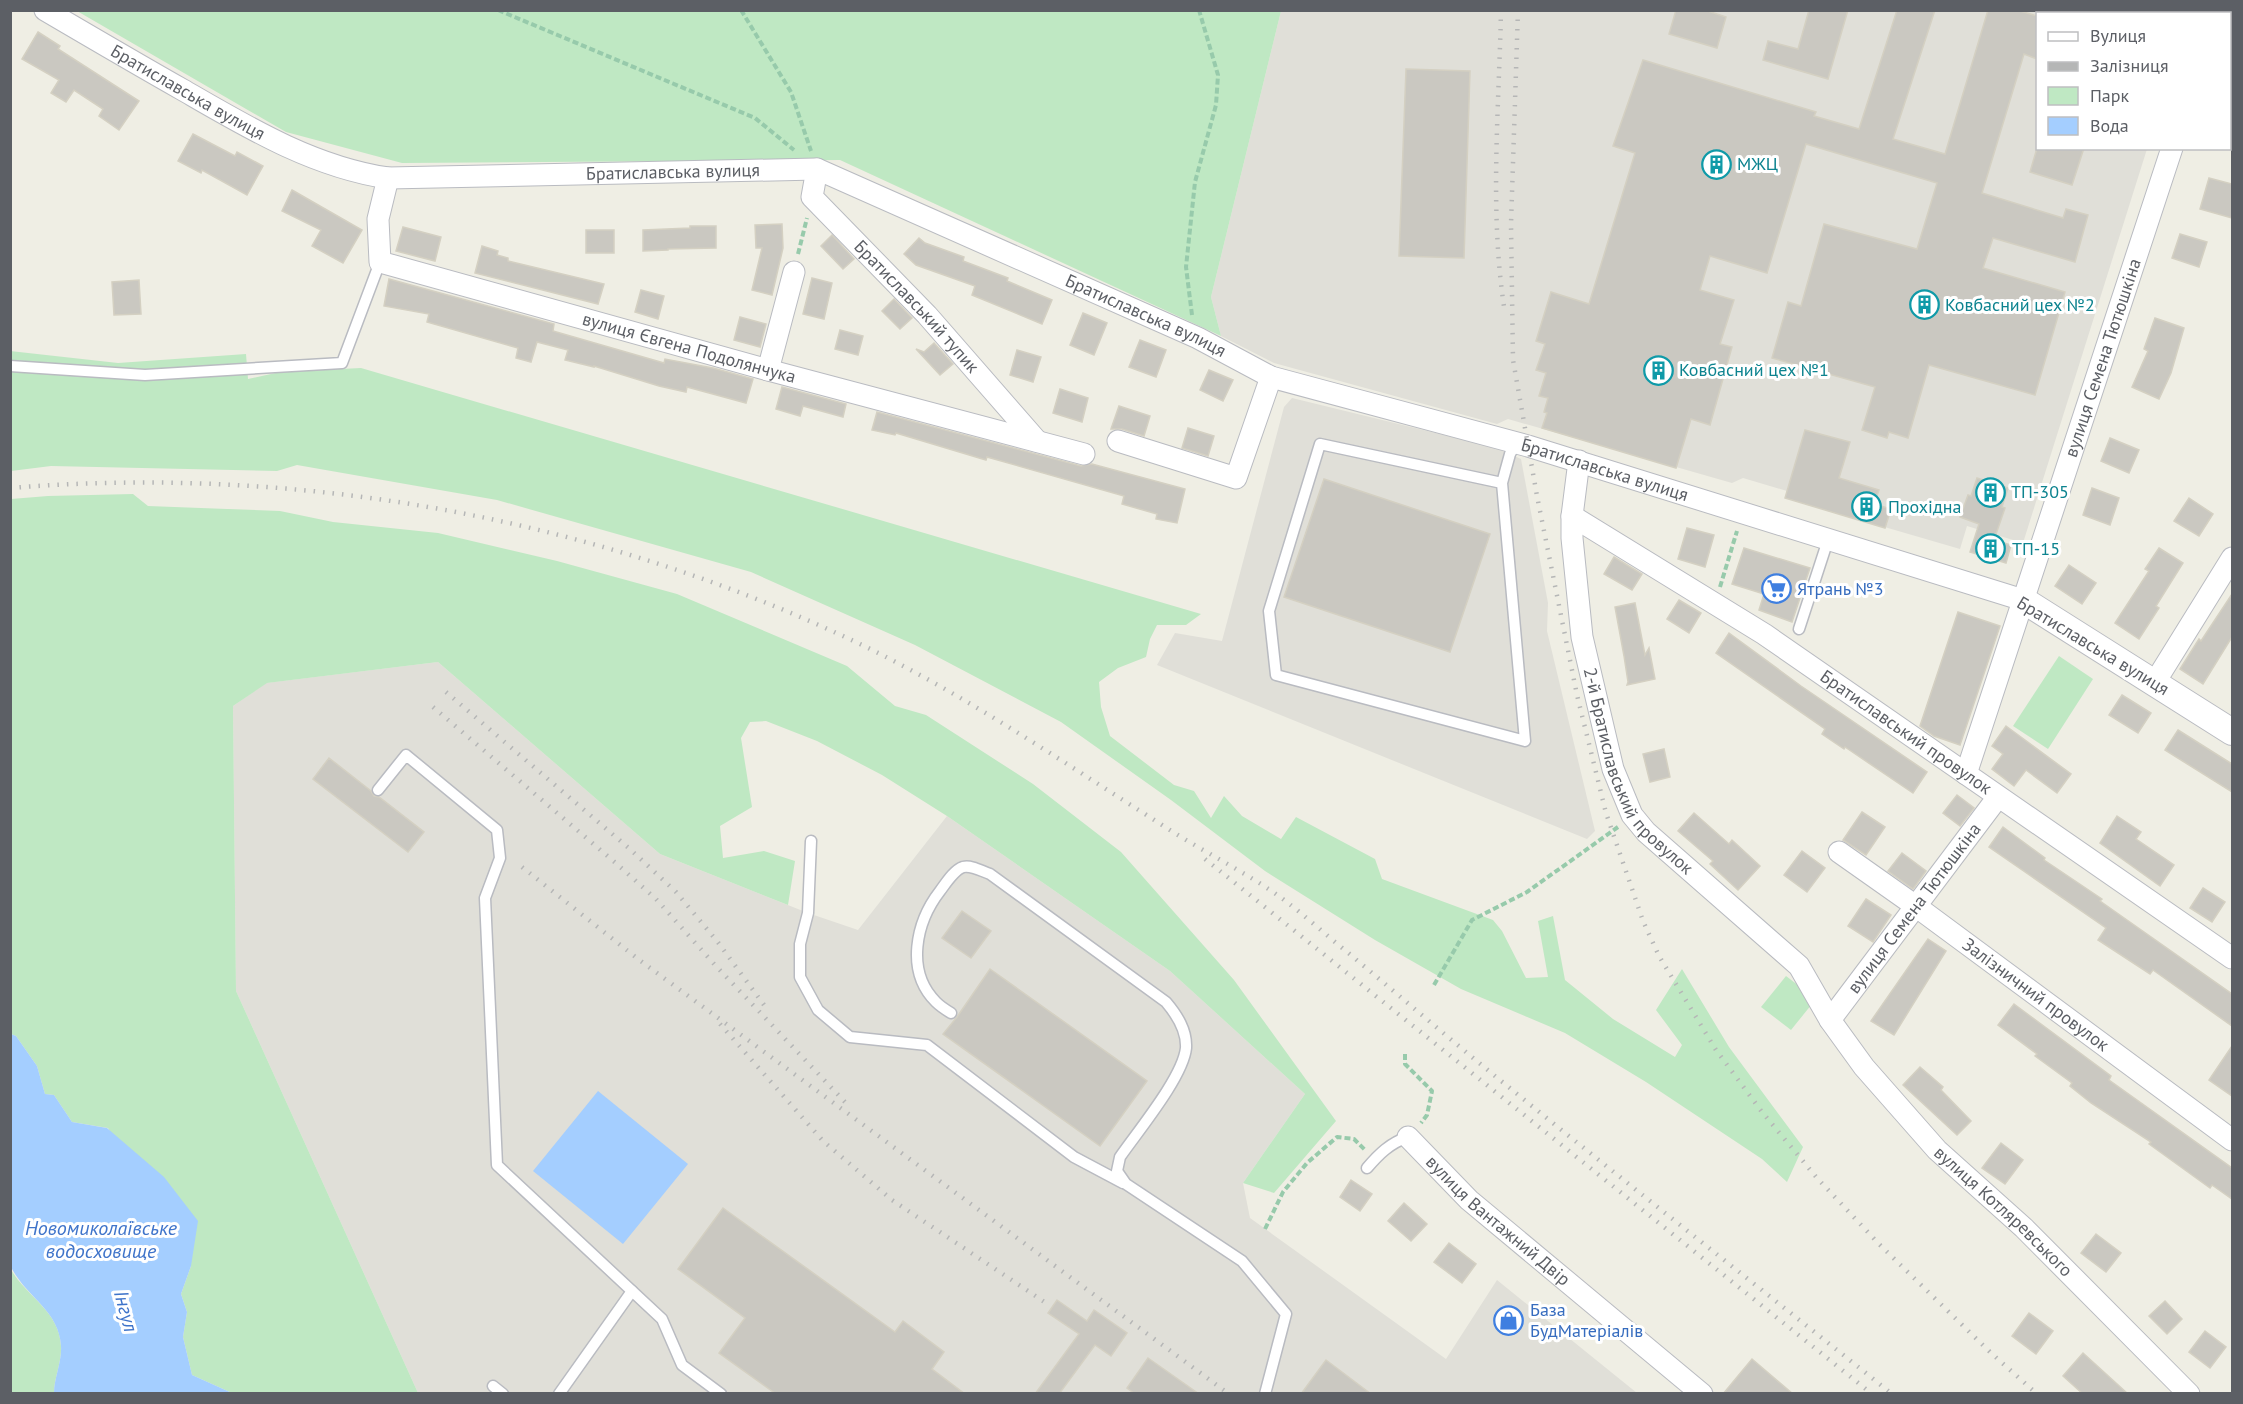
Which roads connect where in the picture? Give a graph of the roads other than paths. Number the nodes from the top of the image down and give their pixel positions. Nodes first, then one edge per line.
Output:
1 (45, 10) edge
2 (2171, 150) edge
3 (818, 169) junction
4 (387, 178) junction
5 (380, 262) junction
6 (794, 272) road end
7 (10, 366) edge
8 (768, 370) junction
9 (1271, 377) junction
10 (1037, 441) junction
11 (1118, 441) dead end
12 (1516, 443) junction
13 (1084, 454) dead end
14 (1579, 461) junction
15 (1502, 483) junction
16 (1572, 516) junction
17 (1828, 540) junction
18 (2232, 558) edge
19 (2023, 600) junction
20 (1799, 629) dead end
21 (2155, 682) junction
22 (2232, 732) edge
23 (1966, 774) junction
24 (378, 790) dead end
25 (1998, 797) junction
26 (811, 841) dead end
27 (1839, 852) dead end
28 (1917, 907) junction
29 (2232, 958) edge
30 (951, 1013) dead end
31 (1830, 1020) junction
32 (1408, 1137) joint
33 (2232, 1140) edge
34 (1371, 1163) road end
35 (1126, 1184) junction
36 (632, 1291) junction
37 (493, 1386) dead end
38 (705, 1389) edge
39 (503, 1394) edge
40 (559, 1394) edge
41 (721, 1394) edge
42 (1265, 1394) edge
43 (1702, 1394) edge
44 (2189, 1394) edge

1 - 4 street, Братиславська вулиця
2 - 19 street, вулиця Семена Тютюшкіна
3 - 4 street, Братиславська вулиця
3 - 9 street, Братиславська вулиця
3 - 10 street, Братиславський тупик
4 - 5 street
5 - 7 lane
5 - 8 street, вулиця Євгена Подолянчука
6 - 8 street
8 - 10 street, вулиця Євгена Подолянчука
9 - 11 street
9 - 12 street, Братиславська вулиця
10 - 13 street, вулиця Євгена Подолянчука
12 - 14 street, Братиславська вулиця
12 - 15 lane
14 - 16 street, 2-й Братиславський провулок
14 - 17 street, Братиславська вулиця
15 - 15 lane
16 - 23 street, Братиславський провулок
16 - 31 street, 2-й Братиславський провулок
17 - 19 street, Братиславська вулиця
17 - 20 lane
18 - 21 street
19 - 21 street, Братиславська вулиця
19 - 23 street, вулиця Семена Тютюшкіна
21 - 22 street, Братиславська вулиця
23 - 25 street, Братиславський провулок
24 - 36 lane
25 - 28 street, вулиця Семена Тютюшкіна
25 - 29 street, Братиславський провулок
26 - 35 lane
27 - 28 street, Залізничний провулок
28 - 31 street, вулиця Семена Тютюшкіна
28 - 33 street, Залізничний провулок
30 - 35 lane
31 - 44 street, вулиця Котляревського
32 - 34 lane
32 - 43 street, вулиця Вантажний Двір
35 - 42 lane
36 - 38 lane
36 - 40 lane
37 - 39 lane
38 - 41 lane

